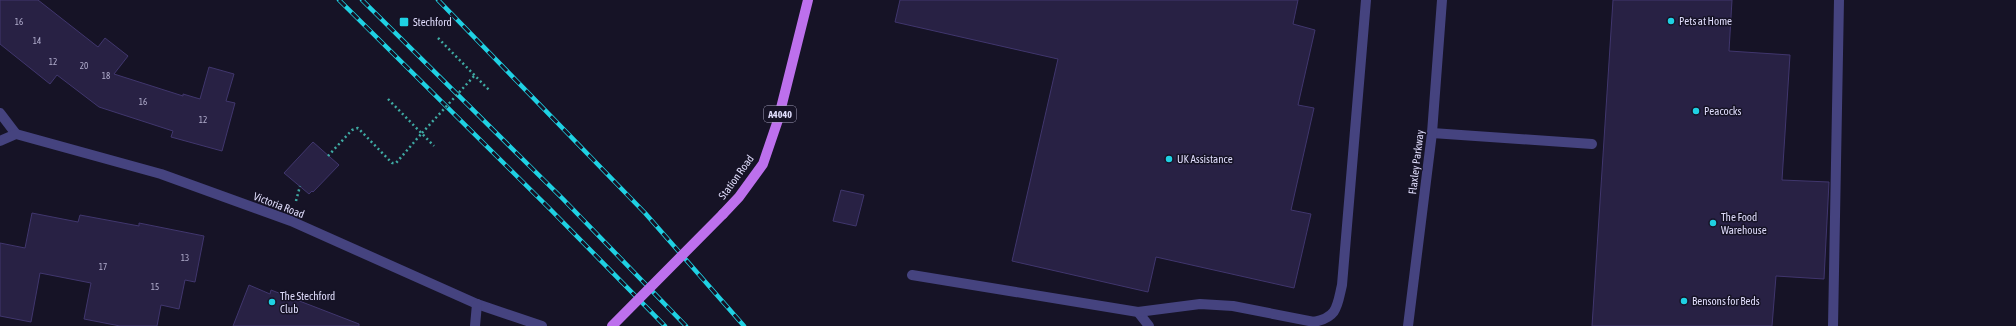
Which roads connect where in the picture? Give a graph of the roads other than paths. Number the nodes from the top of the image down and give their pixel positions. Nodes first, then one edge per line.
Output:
1 (808, 0) edge
2 (1366, 0) edge
3 (1442, 0) edge
4 (1839, 0) edge
5 (0, 113) edge
6 (1432, 133) junction
7 (16, 134) junction
8 (0, 141) edge
9 (1592, 144) dead end
10 (912, 275) dead end
11 (477, 304) junction
12 (1138, 312) junction
13 (475, 326) edge
14 (542, 326) edge
15 (612, 326) edge
16 (1149, 326) edge
17 (1408, 326) edge
18 (1833, 326) edge

1 - 15 main road, Station Road / A4040, bridge
2 - 12 street
3 - 6 street, Flaxley Parkway
4 - 18 street
5 - 7 street
6 - 9 street
6 - 17 street, Flaxley Parkway
7 - 8 street
7 - 11 street, Victoria Road
10 - 12 street
11 - 13 street
11 - 14 street, Victoria Road
12 - 16 street

